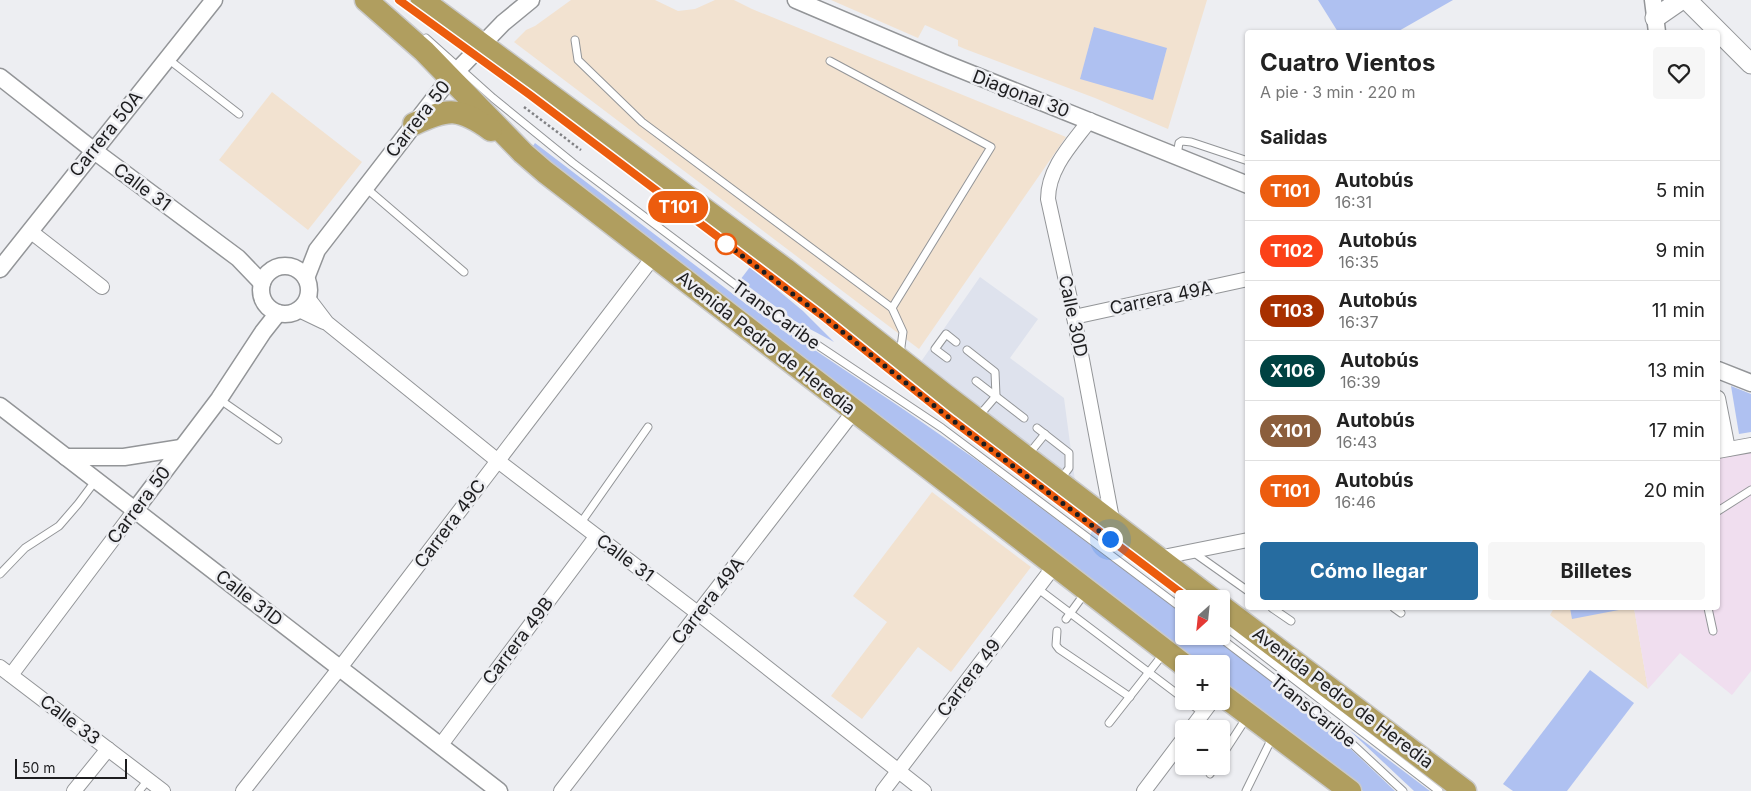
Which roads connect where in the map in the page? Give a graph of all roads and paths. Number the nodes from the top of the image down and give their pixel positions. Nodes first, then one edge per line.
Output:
1 (214, 0) edge
2 (366, 0) edge
3 (399, 0) edge
4 (422, 0) edge
5 (530, 0) edge
6 (796, 0) edge
7 (1682, 0) edge
8 (1687, 0) edge
9 (1655, 17) edge
10 (1717, 30) edge
11 (421, 33) dead end
12 (1720, 33) edge
13 (575, 40) dead end
14 (478, 49) junction
15 (167, 58) junction
16 (830, 61) dead end
17 (1751, 64) edge
18 (455, 73) junction
19 (1, 79) edge
20 (521, 105) dead end
21 (239, 114) dead end
22 (1090, 120) junction
23 (414, 124) junction
24 (93, 150) junction
25 (581, 150) dead end
26 (523, 153) junction
27 (1177, 156) junction
28 (1245, 160) edge
29 (1245, 184) edge
30 (366, 188) junction
31 (30, 231) junction
32 (317, 250) junction
33 (654, 256) junction
34 (238, 258) junction
35 (279, 267) junction
36 (0, 269) edge
37 (464, 272) dead end
38 (306, 278) junction
39 (1245, 280) edge
40 (262, 282) junction
41 (102, 287) dead end
42 (304, 304) junction
43 (892, 308) junction
44 (272, 310) junction
45 (1074, 316) junction
46 (956, 342) dead end
47 (968, 350) dead end
48 (947, 358) dead end
49 (899, 359) junction
50 (1720, 371) edge
51 (976, 381) dead end
52 (1751, 383) edge
53 (996, 396) junction
54 (219, 399) junction
55 (0, 406) edge
56 (854, 411) junction
57 (1024, 418) dead end
58 (1720, 419) edge
59 (976, 420) junction
60 (648, 427) dead end
61 (1037, 428) dead end
62 (1045, 434) junction
63 (278, 440) dead end
64 (1751, 445) edge
65 (181, 448) junction
66 (1723, 450) edge
67 (66, 457) junction
68 (1026, 458) junction
69 (498, 462) junction
70 (96, 480) junction
71 (1058, 482) junction
72 (1751, 490) edge
73 (135, 510) junction
74 (1720, 510) edge
75 (580, 524) junction
76 (1113, 524) junction
77 (596, 537) junction
78 (1245, 541) edge
79 (1191, 550) junction
80 (1158, 558) junction
81 (1055, 565) junction
82 (0, 574) edge
83 (1037, 588) junction
84 (1245, 588) edge
85 (1087, 590) junction
86 (1177, 590) edge
87 (1200, 590) edge
88 (1175, 603) edge
89 (1275, 610) edge
90 (1397, 610) edge
91 (1708, 610) edge
92 (1230, 613) edge
93 (1401, 613) dead end
94 (699, 614) junction
95 (1068, 616) junction
96 (1291, 621) dead end
97 (1230, 630) edge
98 (1057, 631) dead end
99 (1713, 632) dead end
100 (1230, 645) edge
101 (1166, 651) junction
102 (1175, 658) edge
103 (340, 668) junction
104 (5, 671) edge
105 (1149, 673) junction
106 (1175, 692) edge
107 (1130, 697) junction
108 (1230, 701) edge
109 (1199, 710) edge
110 (1205, 710) edge
111 (1203, 713) junction
112 (1249, 715) junction
113 (1198, 720) edge
114 (1109, 723) dead end
115 (1274, 734) junction
116 (1230, 744) edge
117 (440, 746) junction
118 (108, 750) junction
119 (1175, 750) edge
120 (898, 771) junction
121 (148, 780) junction
122 (249, 789) edge
123 (74, 791) edge
124 (139, 791) edge
125 (163, 791) edge
126 (498, 791) edge
127 (562, 791) edge
128 (883, 791) edge
129 (924, 791) edge
130 (1144, 791) edge
131 (1246, 791) edge
132 (1350, 791) edge
133 (1404, 791) edge
134 (1439, 791) edge
135 (1465, 791) edge

1 - 15 street, Carrera 50A
2 - 18 highway, Avenida Pedro de Heredia
3 - 14 lane, TransCaribe
4 - 14 highway
5 - 14 street, Carrera 50
6 - 22 street, Diagonal 30
7 - 9 main road
8 - 10 main road
11 - 18 lane, TransCaribe
12 - 17 main road
13 - 43 lane
14 - 18 street, Carrera 50
14 - 49 highway
14 - 86 lane, TransCaribe
15 - 21 lane
15 - 24 street, Carrera 50A
16 - 43 lane
18 - 23 street, Carrera 50
18 - 26 highway, Avenida Pedro de Heredia
18 - 88 lane, TransCaribe
19 - 24 street, Calle 31
20 - 25 path
22 - 27 street, Diagonal 30
22 - 45 street, Calle 30D
23 - 26 highway
23 - 30 street, Carrera 50
24 - 31 street, Carrera 50A
24 - 34 street, Calle 31
26 - 33 highway, Avenida Pedro de Heredia
27 - 28 lane
27 - 29 street, Diagonal 30
30 - 32 street, Carrera 50
30 - 37 lane
31 - 36 street, Carrera 50A
31 - 41 street
32 - 35 street, Carrera 50
32 - 38 street, Carrera 50
33 - 56 highway, Avenida Pedro de Heredia
33 - 69 street, Carrera 49C
34 - 35 street, Calle 31
34 - 40 street, Calle 31
35 - 38 street
35 - 40 street
38 - 42 street
39 - 45 street, Carrera 49A
40 - 44 street
42 - 44 street
42 - 69 street, Calle 31
43 - 49 lane
44 - 54 street, Carrera 50
45 - 76 street, Calle 30D
46 - 48 lane
47 - 53 lane
49 - 59 highway
50 - 52 street
51 - 53 lane
53 - 57 lane
53 - 59 lane
54 - 63 lane
54 - 65 street, Carrera 50
55 - 67 street, Calle 31D
56 - 81 highway, Avenida Pedro de Heredia
56 - 94 street, Carrera 49A
58 - 66 street
59 - 68 highway
60 - 75 lane
61 - 62 lane
62 - 68 lane
62 - 71 lane
64 - 66 street
65 - 67 street
65 - 73 street, Carrera 50
67 - 70 street, Calle 31D
68 - 71 highway
69 - 75 street, Calle 31
69 - 103 street, Carrera 49C
70 - 73 street, Calle 31D
70 - 82 lane
71 - 76 highway
72 - 74 lane
73 - 103 street, Calle 31D
73 - 104 street, Carrera 50
75 - 77 street, Calle 31
76 - 80 highway
77 - 94 street, Calle 31
77 - 117 street, Carrera 49B
78 - 79 street
79 - 80 street
79 - 84 lane
80 - 87 highway
81 - 83 street, Carrera 49
81 - 85 highway, Avenida Pedro de Heredia
83 - 95 lane
83 - 120 street, Carrera 49
85 - 95 lane
85 - 101 highway, Avenida Pedro de Heredia
89 - 96 lane
90 - 93 lane
91 - 99 lane
92 - 135 highway, Avenida Pedro de Heredia
94 - 120 street, Calle 31
94 - 127 street, Carrera 49A
95 - 105 lane
97 - 134 lane, TransCaribe
98 - 107 lane
100 - 133 lane, TransCaribe
101 - 102 highway, Avenida Pedro de Heredia
101 - 105 lane
103 - 117 street, Calle 31D
103 - 122 street, Carrera 49C
104 - 118 street, Calle 33
105 - 106 lane
105 - 107 lane
107 - 114 lane
108 - 112 highway
109 - 111 lane
110 - 111 street
111 - 113 street
112 - 115 highway
112 - 116 lane
115 - 131 lane
115 - 132 highway
117 - 126 street, Calle 31D
118 - 121 street, Calle 33
118 - 123 street
119 - 130 street
120 - 128 street, Carrera 49
120 - 129 street, Calle 31
121 - 124 lane
121 - 125 street, Calle 33

